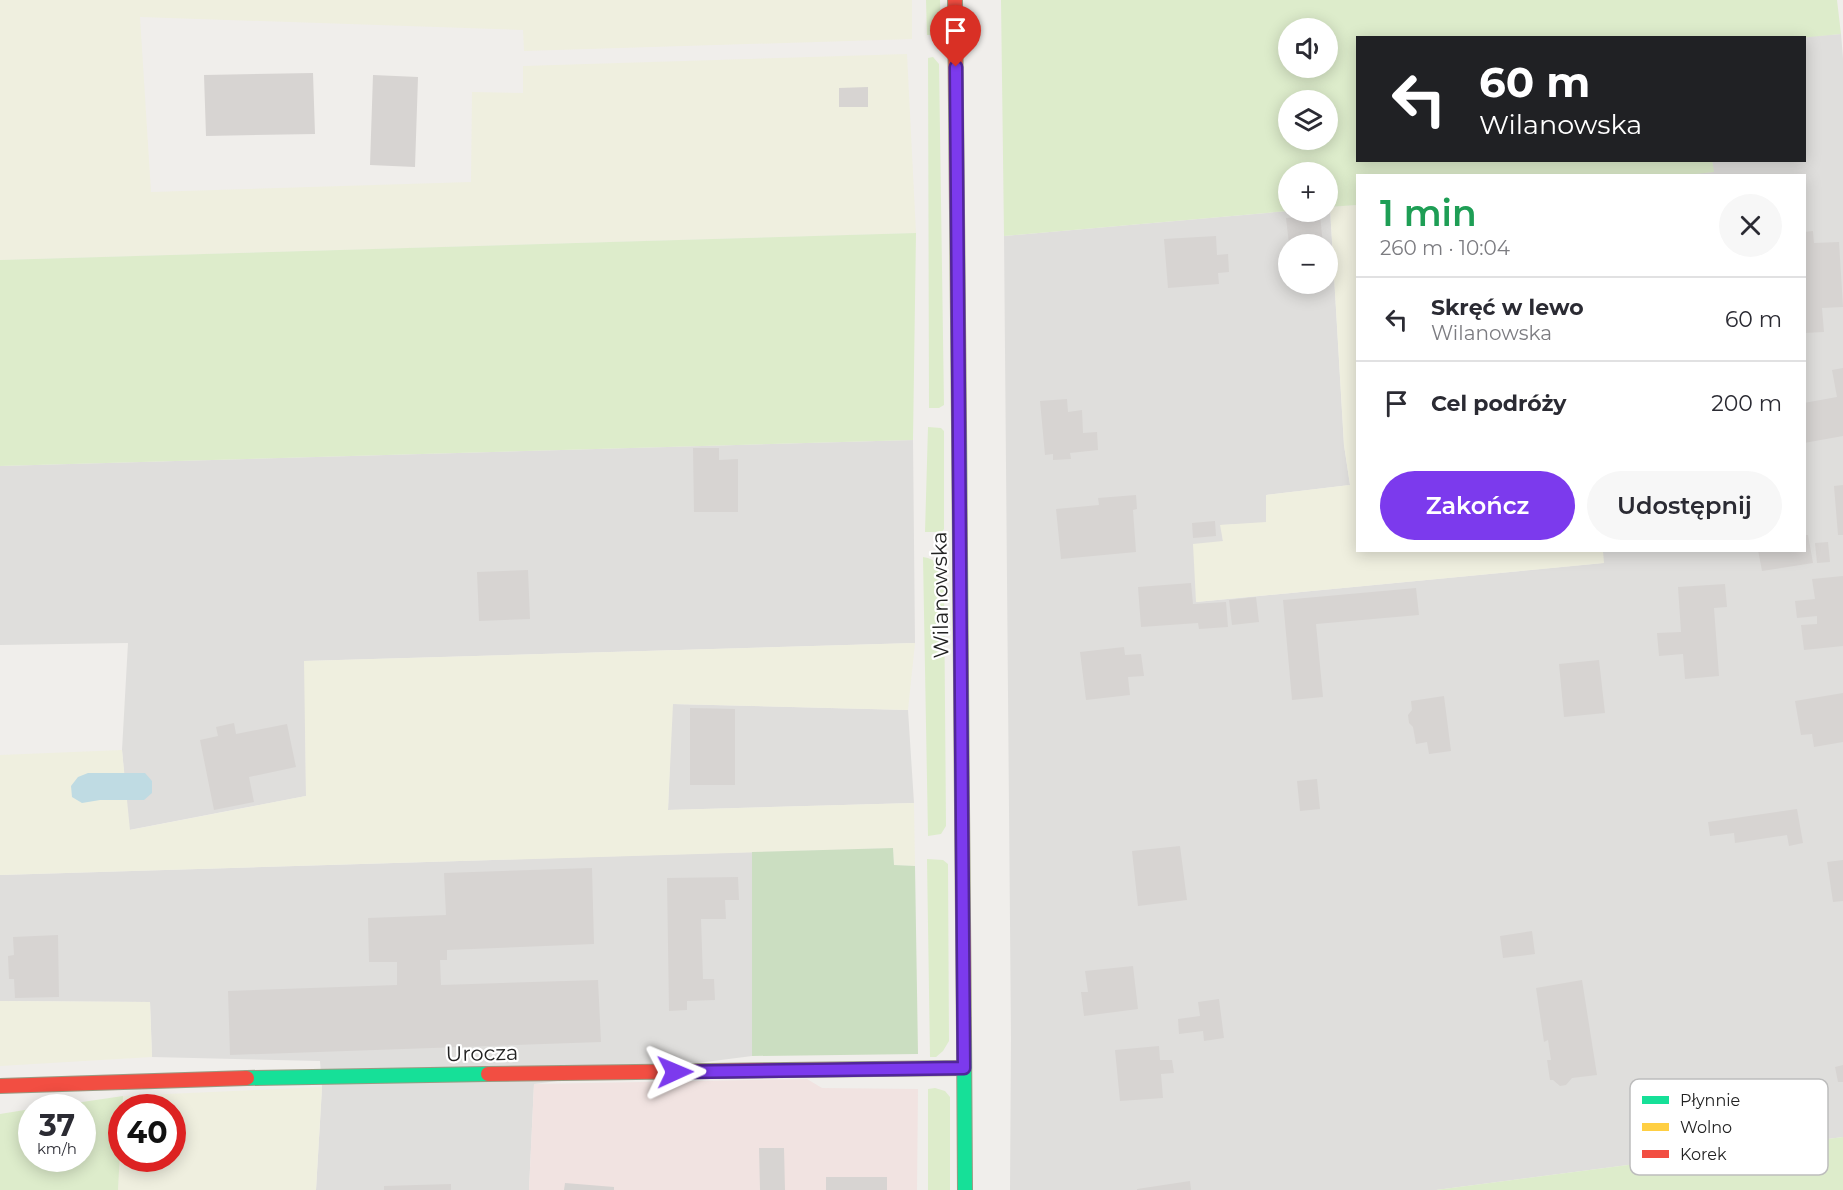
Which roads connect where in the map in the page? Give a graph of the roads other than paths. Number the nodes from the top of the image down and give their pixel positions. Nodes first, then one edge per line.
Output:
1 (955, 0) edge
2 (964, 1068) junction
3 (0, 1086) edge
4 (965, 1190) edge

1 - 2 main road, Wilanowska
2 - 3 main road, Urocza
2 - 4 main road, Wilanowska

